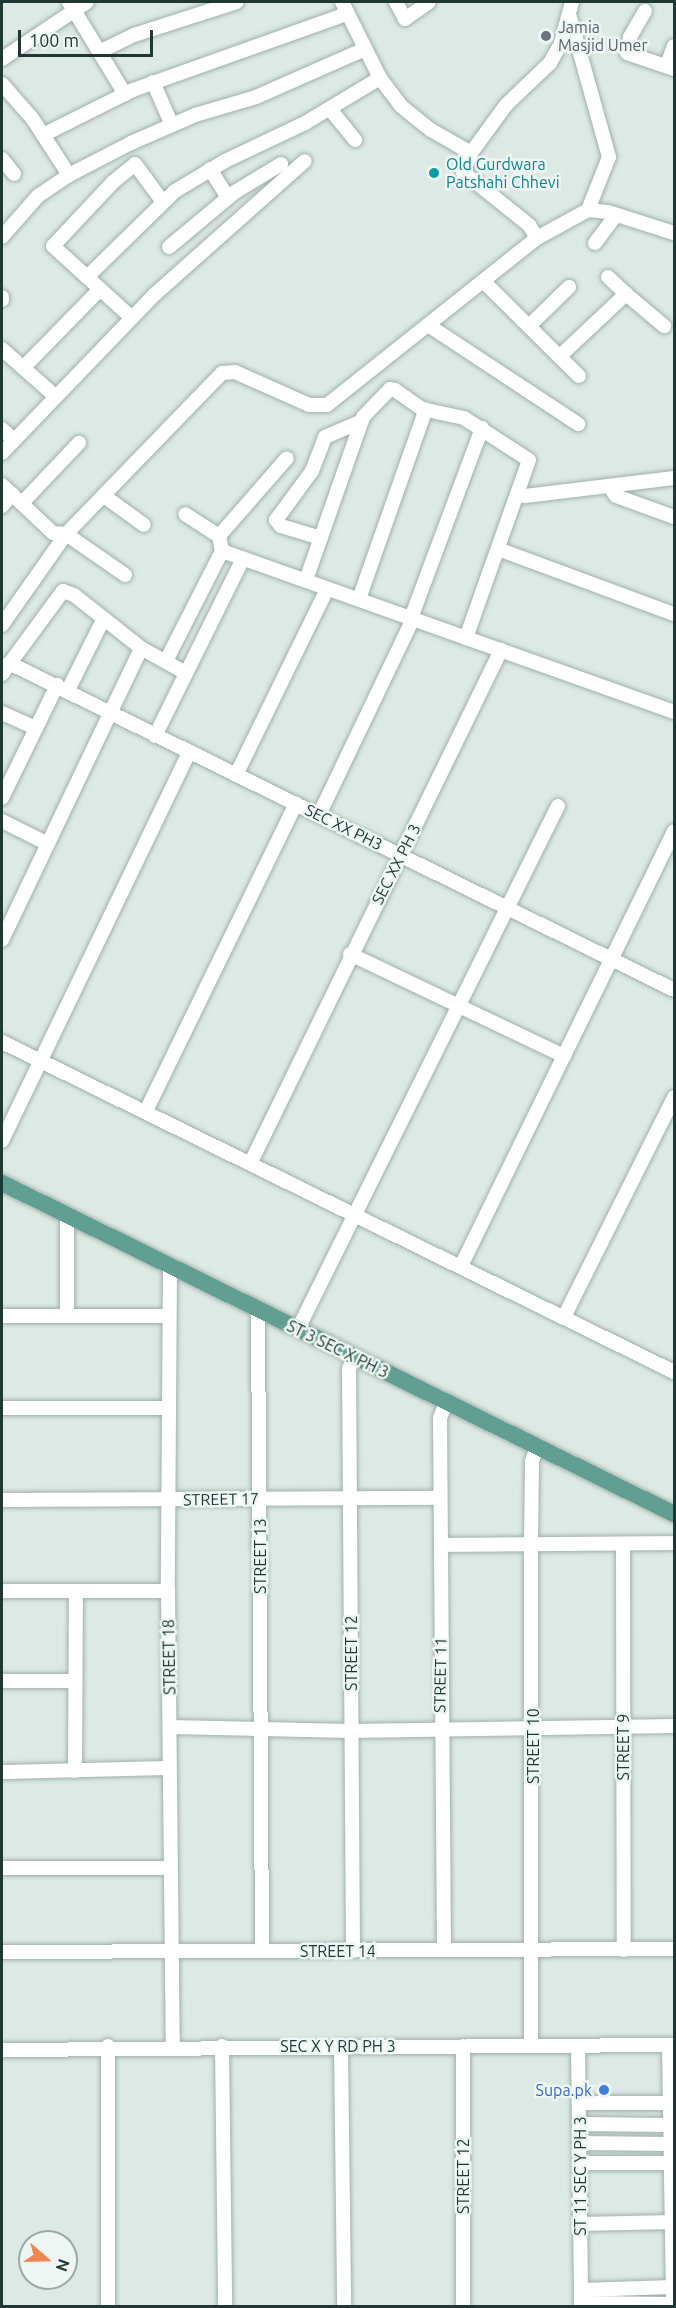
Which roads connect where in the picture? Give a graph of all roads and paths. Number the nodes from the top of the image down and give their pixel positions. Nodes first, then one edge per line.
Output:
1 (87, 2) edge
2 (237, 2) edge
3 (396, 2) edge
4 (429, 2) edge
5 (572, 2) edge
6 (71, 5) edge
7 (345, 8) edge
8 (645, 11) dead end
9 (570, 17) junction
10 (675, 46) edge
11 (365, 49) junction
12 (101, 51) junction
13 (2, 59) edge
14 (671, 67) edge
15 (380, 78) junction
16 (153, 82) junction
17 (2, 84) edge
18 (125, 94) junction
19 (330, 109) junction
20 (172, 125) junction
21 (43, 135) junction
22 (355, 140) dead end
23 (471, 153) junction
24 (2, 159) edge
25 (305, 161) dead end
26 (281, 164) dead end
27 (210, 170) junction
28 (14, 174) dead end
29 (69, 175) junction
30 (228, 198) junction
31 (163, 202) junction
32 (588, 210) junction
33 (616, 215) junction
34 (675, 233) edge
35 (2, 237) edge
36 (537, 238) junction
37 (595, 243) dead end
38 (169, 247) dead end
39 (87, 277) junction
40 (608, 278) dead end
41 (483, 282) junction
42 (569, 287) dead end
43 (100, 289) junction
44 (626, 294) junction
45 (132, 318) junction
46 (428, 325) junction
47 (529, 326) junction
48 (664, 326) dead end
49 (2, 349) edge
50 (560, 356) junction
51 (23, 368) junction
52 (579, 376) dead end
53 (56, 397) junction
54 (426, 409) junction
55 (362, 421) junction
56 (578, 424) dead end
57 (482, 428) junction
58 (2, 429) edge
59 (14, 440) junction
60 (79, 443) dead end
61 (2, 453) edge
62 (287, 458) dead end
63 (675, 478) edge
64 (609, 486) junction
65 (12, 494) edge
66 (519, 494) junction
67 (104, 496) junction
68 (2, 506) edge
69 (185, 514) dead end
70 (675, 517) edge
71 (144, 525) dead end
72 (66, 534) junction
73 (219, 536) junction
74 (321, 538) junction
75 (498, 549) junction
76 (222, 551) junction
77 (243, 559) junction
78 (125, 575) dead end
79 (306, 580) junction
80 (327, 588) junction
81 (359, 599) junction
82 (675, 614) edge
83 (104, 618) junction
84 (412, 619) junction
85 (2, 625) edge
86 (466, 638) junction
87 (141, 648) junction
88 (501, 650) junction
89 (166, 661) junction
90 (5, 668) edge
91 (186, 674) junction
92 (63, 687) junction
93 (675, 712) edge
94 (2, 713) edge
95 (110, 714) junction
96 (36, 728) junction
97 (154, 736) junction
98 (189, 752) junction
99 (8, 766) edge
100 (236, 775) junction
101 (2, 798) edge
102 (296, 804) junction
103 (558, 806) dead end
104 (319, 815) junction
105 (2, 821) edge
106 (675, 831) edge
107 (48, 844) junction
108 (401, 855) junction
109 (508, 906) junction
110 (2, 940) edge
111 (350, 954) junction
112 (612, 959) junction
113 (675, 990) edge
114 (459, 1005) junction
115 (2, 1042) edge
116 (564, 1056) junction
117 (42, 1060) junction
118 (675, 1097) edge
119 (147, 1111) junction
120 (2, 1141) edge
121 (251, 1162) junction
122 (2, 1183) edge
123 (355, 1214) junction
124 (67, 1216) junction
125 (461, 1266) junction
126 (170, 1267) junction
127 (258, 1311) junction
128 (2, 1316) edge
129 (67, 1316) junction
130 (167, 1316) junction
131 (564, 1317) junction
132 (298, 1329) junction
133 (354, 1356) junction
134 (673, 1367) edge
135 (446, 1402) junction
136 (2, 1408) edge
137 (167, 1408) junction
138 (537, 1447) junction
139 (350, 1497) junction
140 (260, 1498) junction
141 (440, 1498) junction
142 (2, 1500) edge
143 (169, 1500) junction
144 (675, 1514) edge
145 (675, 1543) edge
146 (531, 1544) junction
147 (623, 1544) junction
148 (442, 1545) junction
149 (168, 1591) junction
150 (2, 1592) edge
151 (76, 1592) junction
152 (2, 1681) edge
153 (75, 1681) junction
154 (623, 1725) junction
155 (675, 1725) edge
156 (171, 1726) junction
157 (533, 1727) junction
158 (261, 1729) junction
159 (439, 1730) junction
160 (351, 1731) junction
161 (169, 1768) junction
162 (75, 1771) junction
163 (2, 1772) edge
164 (2, 1868) edge
165 (170, 1868) junction
166 (444, 1949) junction
167 (675, 1949) edge
168 (534, 1950) junction
169 (624, 1950) junction
170 (170, 1951) junction
171 (262, 1951) junction
172 (353, 1951) junction
173 (2, 1952) edge
174 (531, 2045) junction
175 (672, 2045) edge
176 (108, 2046) junction
177 (222, 2046) junction
178 (463, 2046) junction
179 (578, 2046) junction
180 (173, 2047) junction
181 (342, 2047) junction
182 (2, 2050) edge
183 (579, 2103) junction
184 (671, 2103) junction
185 (579, 2124) junction
186 (670, 2125) junction
187 (579, 2143) junction
188 (670, 2144) junction
189 (580, 2163) junction
190 (670, 2163) junction
191 (673, 2222) edge
192 (580, 2224) junction
193 (673, 2287) edge
194 (581, 2300) edge
195 (673, 2305) edge
196 (108, 2307) edge
197 (225, 2307) edge
198 (344, 2307) edge
199 (463, 2307) edge

1 - 6 street
2 - 12 street
3 - 4 street
5 - 9 street
6 - 12 street
6 - 13 street
7 - 11 street
7 - 16 street
8 - 14 street
9 - 23 street
9 - 32 street
10 - 14 street
11 - 15 street
11 - 20 street
12 - 18 street
15 - 19 street
15 - 23 street
16 - 18 street
16 - 20 street
17 - 21 street
18 - 21 street
19 - 22 street
19 - 27 street
20 - 29 street
21 - 29 street
23 - 36 street
24 - 28 street
25 - 45 street
26 - 30 street
27 - 30 street
27 - 31 street
29 - 35 street
30 - 38 street
31 - 39 street
31 - 39 street
32 - 33 street
32 - 36 street
33 - 34 street
33 - 37 street
36 - 41 street
39 - 43 street
40 - 44 street
41 - 46 street
41 - 47 street
42 - 47 street
43 - 45 street
43 - 51 street
44 - 48 street
44 - 50 street
45 - 53 street
46 - 56 street
46 - 67 street
47 - 50 street
49 - 51 street
50 - 52 street
51 - 53 street
53 - 59 street
54 - 55 street
54 - 57 street
54 - 81 street
55 - 74 street
55 - 74 street
57 - 66 street
57 - 84 street
58 - 59 street
59 - 61 street
60 - 65 street
62 - 73 street
63 - 64 street
64 - 66 street
64 - 70 street
65 - 68 street
65 - 72 street
66 - 75 street
67 - 71 street
67 - 72 street
69 - 73 street
72 - 78 street
72 - 85 street
73 - 76 street
74 - 79 street
75 - 82 street
75 - 86 street
76 - 77 street
76 - 89 street
77 - 79 street
77 - 91 street
79 - 80 street
80 - 81 street
80 - 100 street
81 - 84 street
83 - 87 street
83 - 90 street
83 - 92 street
84 - 86 street
84 - 104 street
86 - 88 street
87 - 89 street
87 - 95 street
88 - 93 street
88 - 108 street, SEC XX PH 3
89 - 91 street
90 - 92 street, SEC XX PH3
91 - 97 street
92 - 95 street, SEC XX PH3
92 - 96 street
94 - 96 street
95 - 97 street, SEC XX PH3
95 - 107 street
96 - 99 street
97 - 98 street, SEC XX PH3
98 - 100 street, SEC XX PH3
98 - 117 street
99 - 101 street
100 - 102 street, SEC XX PH3
102 - 104 street, SEC XX PH3
102 - 119 street
103 - 109 street
104 - 108 street, SEC XX PH3
105 - 107 street
106 - 112 street
107 - 110 street
108 - 109 street, SEC XX PH3
108 - 111 street, SEC XX PH 3
109 - 112 street, SEC XX PH3
109 - 114 street
111 - 114 street
111 - 121 street, SEC XX PH 3
112 - 113 street, SEC XX PH3
112 - 116 street
114 - 116 street
114 - 123 street
115 - 117 street
116 - 125 street
117 - 119 street
117 - 120 street
118 - 131 street
119 - 121 street
121 - 123 street
122 - 124 main road, ST 3 SEC X PH 3
123 - 125 street
123 - 132 street
124 - 126 main road, ST 3 SEC X PH 3
124 - 129 street
125 - 131 street
126 - 127 main road, ST 3 SEC X PH 3
126 - 130 street, STREET 18
127 - 132 main road, ST 3 SEC X PH 3
127 - 140 street, STREET 13
128 - 129 street
129 - 130 street
130 - 137 street, STREET 18
131 - 134 street
132 - 133 main road, ST 3 SEC X PH 3
133 - 135 main road, ST 3 SEC X PH 3
133 - 139 street, STREET 12
135 - 138 main road, ST 3 SEC X PH 3
135 - 141 street, STREET 11
136 - 137 street
137 - 143 street, STREET 18
138 - 144 main road, ST 3 SEC X PH 3
138 - 146 street, STREET 10
139 - 140 street, STREET 17
139 - 141 street, STREET 17
139 - 160 street, STREET 12
140 - 143 street, STREET 17
140 - 158 street, STREET 13
141 - 148 street, STREET 11
142 - 143 street, STREET 17
143 - 149 street, STREET 18
145 - 147 street
146 - 147 street
146 - 148 street
146 - 157 street, STREET 10
147 - 154 street, STREET 9
148 - 159 street, STREET 11
149 - 151 street
149 - 156 street, STREET 18
150 - 151 street
151 - 153 street
152 - 153 street
153 - 162 street
154 - 155 street
154 - 157 street
154 - 169 street, STREET 9
156 - 158 street
156 - 161 street, STREET 18
157 - 159 street
157 - 168 street, STREET 10
158 - 160 street
158 - 171 street, STREET 13
159 - 160 street
159 - 166 street, STREET 11
160 - 172 street, STREET 12
161 - 162 street
161 - 165 street, STREET 18
162 - 163 street
164 - 165 street
165 - 170 street, STREET 18
166 - 168 street, STREET 14
166 - 172 street, STREET 14
167 - 169 street, STREET 14
168 - 169 street, STREET 14
168 - 174 street, STREET 10
170 - 171 street, STREET 14
170 - 173 street, STREET 14
170 - 180 street, STREET 18
171 - 172 street, STREET 14
174 - 178 street, SEC X Y RD PH 3
174 - 179 street, SEC X Y RD PH 3
175 - 179 street, SEC X Y RD PH 3
175 - 184 street
176 - 180 street, SEC X Y RD PH 3
176 - 182 street, SEC X Y RD PH 3
176 - 196 street
177 - 180 street, SEC X Y RD PH 3
177 - 181 street, SEC X Y RD PH 3
177 - 197 street
178 - 181 street, SEC X Y RD PH 3
178 - 199 street, STREET 12
179 - 183 street, ST 11 SEC Y PH 3
181 - 198 street
183 - 184 street
183 - 185 street, ST 11 SEC Y PH 3
184 - 186 street
185 - 186 street
185 - 187 street, ST 11 SEC Y PH 3
186 - 188 street
187 - 188 street
187 - 189 street, ST 11 SEC Y PH 3
188 - 190 street
189 - 190 street
189 - 192 street, ST 11 SEC Y PH 3
190 - 191 street
191 - 192 street
191 - 193 street
192 - 194 street, ST 11 SEC Y PH 3
193 - 194 street
193 - 195 street
194 - 195 street

